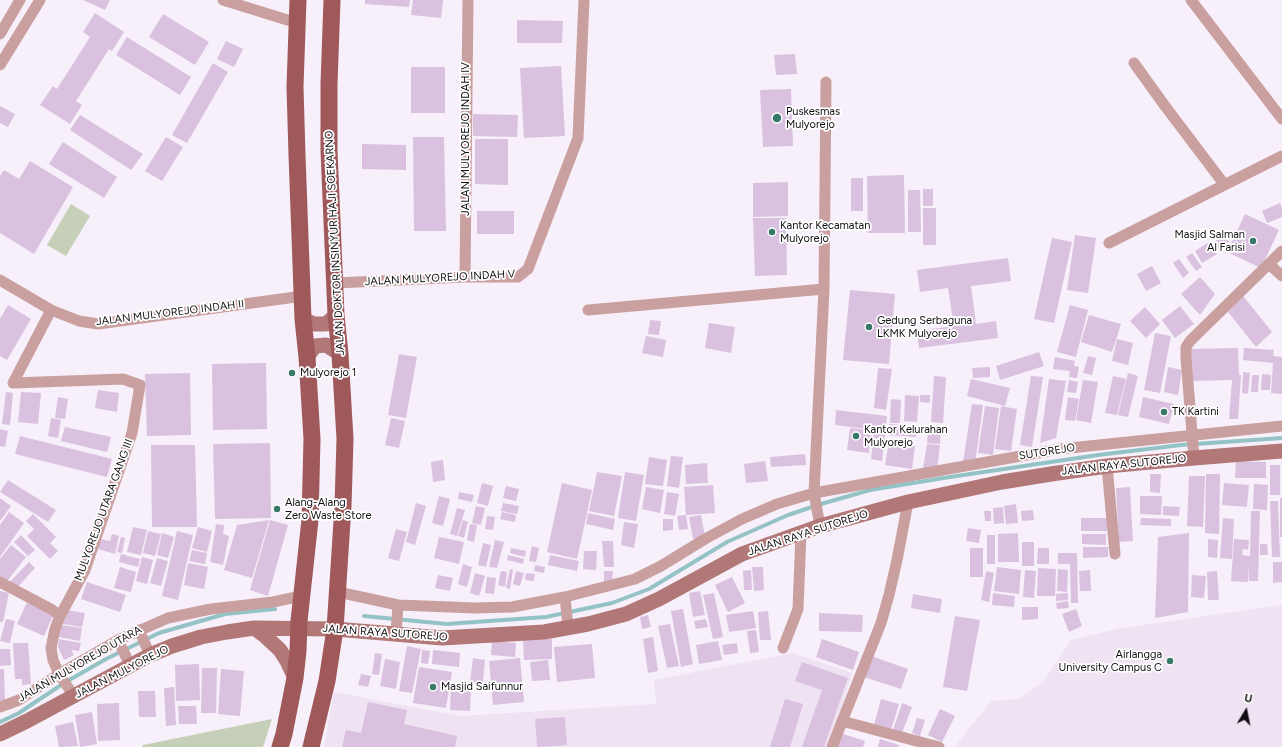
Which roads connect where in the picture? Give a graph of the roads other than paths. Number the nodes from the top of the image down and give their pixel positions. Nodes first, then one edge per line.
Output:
1 (20, 0) edge
2 (40, 0) edge
3 (223, 0) edge
4 (298, 0) edge
5 (332, 0) edge
6 (468, 0) edge
7 (584, 0) edge
8 (1191, 0) edge
9 (285, 18) junction
10 (0, 34) edge
11 (1134, 63) dead end
12 (0, 65) edge
13 (826, 82) dead end
14 (1282, 119) edge
15 (1282, 156) edge
16 (1224, 184) junction
17 (1109, 243) dead end
18 (1282, 251) edge
19 (1269, 264) junction
20 (1282, 276) edge
21 (465, 278) junction
22 (0, 280) edge
23 (336, 283) junction
24 (824, 289) junction
25 (303, 296) junction
26 (51, 310) junction
27 (588, 310) dead end
28 (336, 315) junction
29 (303, 319) junction
30 (340, 354) junction
31 (307, 357) junction
32 (1282, 426) edge
33 (1193, 438) junction
34 (1282, 451) edge
35 (1194, 456) junction
36 (1107, 466) junction
37 (814, 496) junction
38 (908, 502) junction
39 (819, 522) junction
40 (801, 533) junction
41 (1115, 554) dead end
42 (0, 582) edge
43 (338, 597) junction
44 (565, 601) junction
45 (398, 607) junction
46 (300, 613) junction
47 (60, 616) junction
48 (568, 624) junction
49 (336, 625) junction
50 (254, 628) junction
51 (396, 631) junction
52 (141, 633) junction
53 (120, 643) junction
54 (783, 648) dead end
55 (148, 652) junction
56 (129, 662) junction
57 (61, 677) junction
58 (295, 678) junction
59 (73, 693) junction
60 (0, 707) edge
61 (842, 721) junction
62 (0, 734) edge
63 (280, 747) edge
64 (310, 747) edge
65 (832, 747) edge
66 (939, 747) edge

1 - 10 street
2 - 12 street
3 - 9 street
4 - 9 main road
5 - 23 main road, JALAN DOKTOR INSINYUR HAJI SOEKARNO
6 - 21 street, JALAN MULYOREJO INDAH IV
7 - 21 street, JALAN MULYOREJO INDAH V
8 - 14 street
9 - 25 main road
11 - 16 street
13 - 24 street
15 - 16 street
16 - 17 street
18 - 19 street
19 - 20 street
19 - 33 street
21 - 23 street, JALAN MULYOREJO INDAH V
22 - 26 street, JALAN MULYOREJO INDAH II
23 - 28 main road, JALAN DOKTOR INSINYUR HAJI SOEKARNO
24 - 27 street
24 - 37 street
25 - 26 street, JALAN MULYOREJO INDAH II
25 - 29 main road
26 - 47 street, MULYOREJO UTARA GANG III
28 - 29 main road
28 - 30 main road, JALAN DOKTOR INSINYUR HAJI SOEKARNO
29 - 31 main road
30 - 31 main road
30 - 43 main road, JALAN DOKTOR INSINYUR HAJI SOEKARNO
31 - 46 main road
32 - 33 street, SUTOREJO
33 - 35 street
33 - 37 street, SUTOREJO
34 - 35 main road, JALAN RAYA SUTOREJO
35 - 36 main road, JALAN RAYA SUTOREJO
36 - 38 main road, JALAN RAYA SUTOREJO
36 - 41 street
37 - 39 street
37 - 44 street, SUTOREJO
38 - 39 main road, JALAN RAYA SUTOREJO
38 - 61 street
39 - 40 main road, JALAN RAYA SUTOREJO
40 - 48 main road, JALAN RAYA SUTOREJO
40 - 54 street
42 - 47 street
43 - 45 street, SUTOREJO
43 - 49 main road, JALAN DOKTOR INSINYUR HAJI SOEKARNO
44 - 45 street, SUTOREJO
44 - 48 street
45 - 51 street
46 - 49 main road, JALAN RAYA SUTOREJO
46 - 50 main road, JALAN MULYOREJO
46 - 52 street, JALAN MULYOREJO UTARA
46 - 58 main road
47 - 57 street, MULYOREJO UTARA GANG III
48 - 51 main road, JALAN RAYA SUTOREJO
49 - 51 main road, JALAN RAYA SUTOREJO
49 - 64 main road, JALAN DOKTOR INSINYUR HAJI SOEKARNO
50 - 55 main road, JALAN MULYOREJO
50 - 58 main road
52 - 53 street, JALAN MULYOREJO UTARA
52 - 55 street
53 - 56 street
53 - 57 street, JALAN MULYOREJO UTARA
55 - 56 main road, JALAN MULYOREJO
56 - 59 main road, JALAN MULYOREJO
57 - 59 street, MULYOREJO UTARA GANG III
57 - 60 street, JALAN MULYOREJO UTARA
58 - 63 main road
59 - 62 main road, JALAN MULYOREJO
61 - 65 street
61 - 66 street

